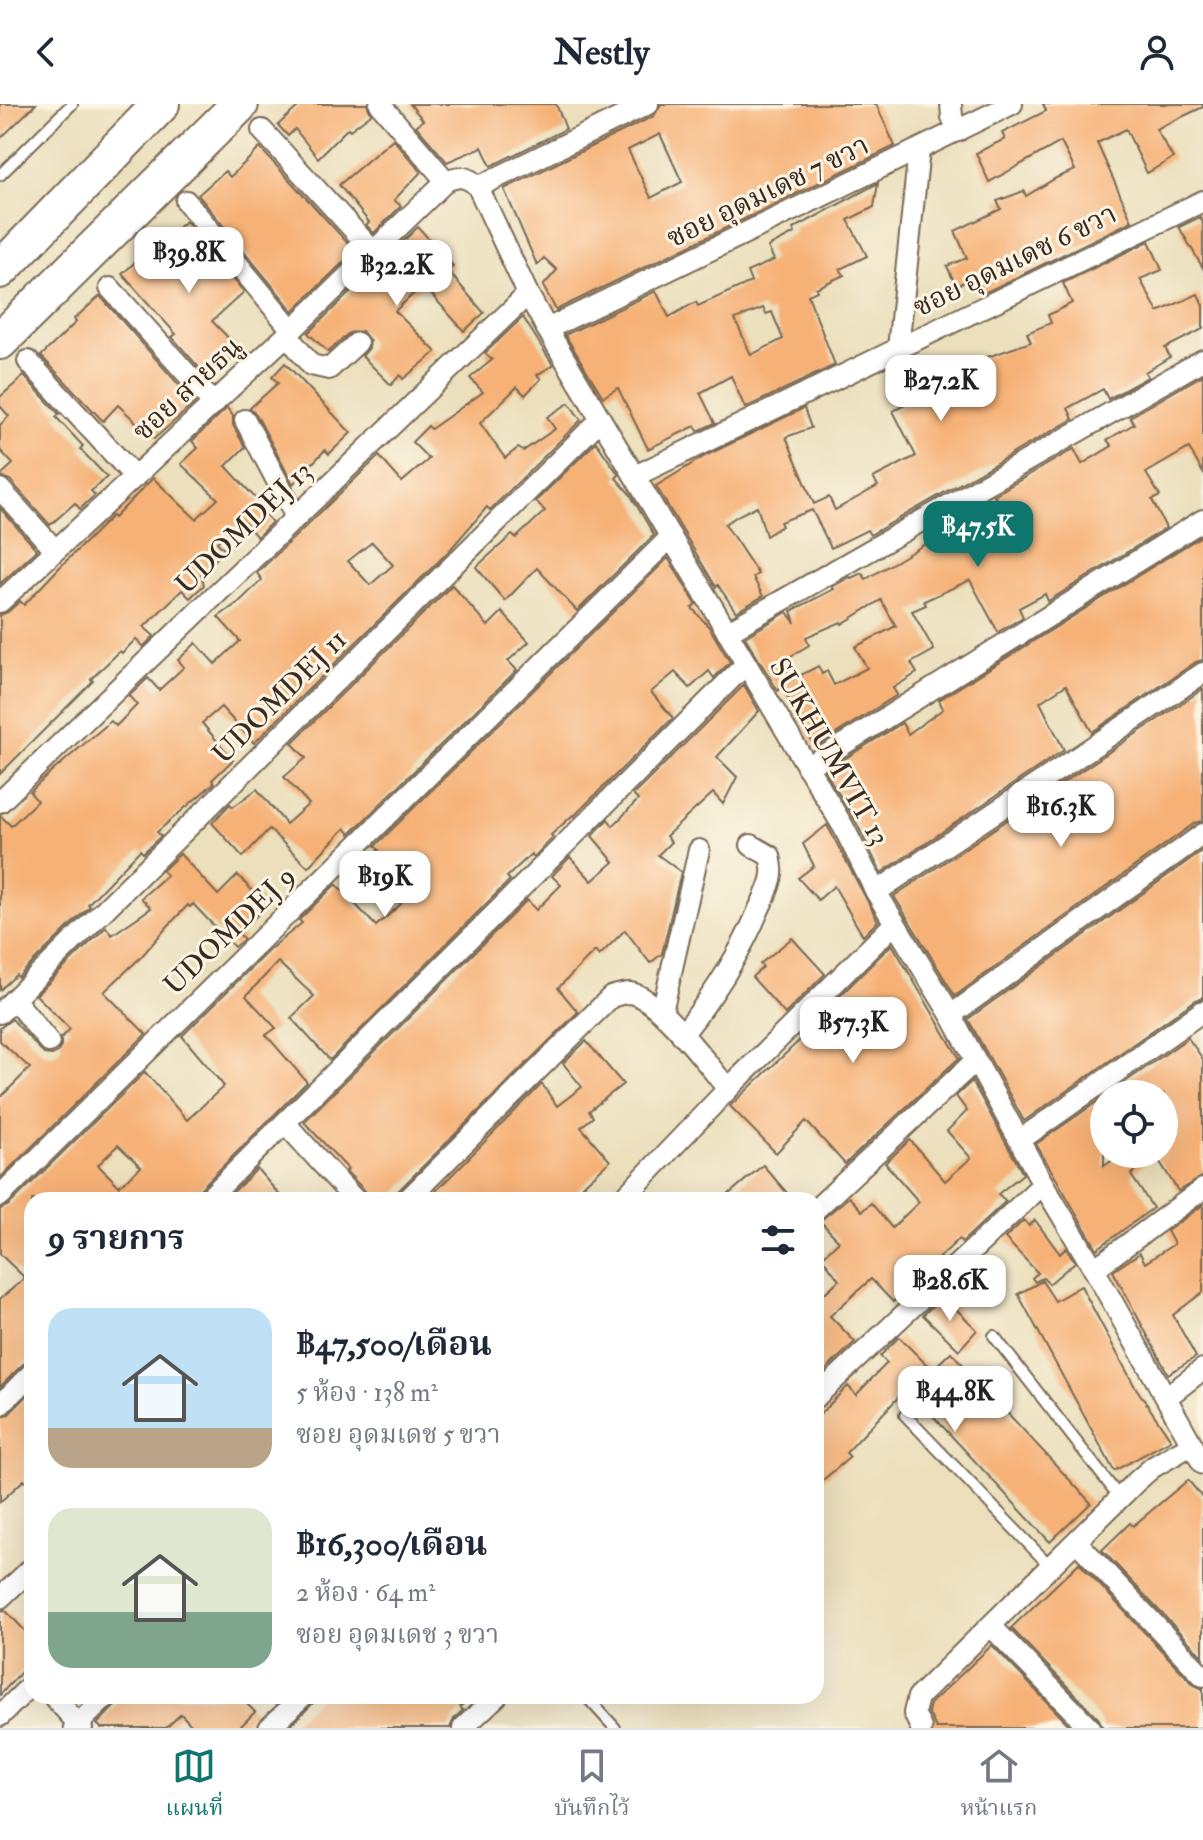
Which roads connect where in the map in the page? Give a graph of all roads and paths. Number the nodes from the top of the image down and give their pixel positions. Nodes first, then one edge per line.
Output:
1 (72, 104) edge
2 (161, 104) edge
3 (380, 104) edge
4 (951, 104) edge
5 (1012, 104) edge
6 (641, 106) edge
7 (251, 117) edge
8 (958, 131) junction
9 (919, 150) junction
10 (0, 175) edge
11 (446, 181) junction
12 (478, 187) junction
13 (186, 201) dead end
14 (1203, 201) edge
15 (373, 251) junction
16 (0, 270) edge
17 (110, 288) dead end
18 (528, 294) junction
19 (547, 329) junction
20 (290, 333) junction
21 (357, 343) dead end
22 (898, 348) junction
23 (14, 351) edge
24 (1203, 360) edge
25 (214, 404) junction
26 (245, 420) dead end
27 (600, 420) junction
28 (635, 476) junction
29 (135, 477) junction
30 (0, 489) edge
31 (296, 517) junction
32 (1203, 520) edge
33 (671, 537) junction
34 (55, 550) junction
35 (0, 602) edge
36 (727, 632) junction
37 (746, 664) junction
38 (1203, 673) edge
39 (807, 767) junction
40 (0, 802) edge
41 (1203, 834) edge
42 (751, 845) dead end
43 (699, 850) dead end
44 (876, 892) junction
45 (895, 923) junction
46 (7, 1006) edge
47 (1203, 1011) edge
48 (662, 1012) junction
49 (951, 1015) junction
50 (682, 1035) junction
51 (49, 1042) dead end
52 (975, 1061) junction
53 (728, 1089) junction
54 (285, 1123) junction
55 (1020, 1140) junction
56 (1043, 1184) junction
57 (1203, 1189) edge
58 (215, 1192) edge
59 (348, 1192) edge
60 (415, 1192) edge
61 (630, 1192) edge
62 (0, 1196) edge
63 (824, 1202) edge
64 (1094, 1269) junction
65 (994, 1336) dead end
66 (1203, 1369) edge
67 (24, 1381) edge
68 (824, 1389) edge
69 (1167, 1397) junction
70 (0, 1405) edge
71 (905, 1415) dead end
72 (1191, 1445) junction
73 (1203, 1464) edge
74 (1120, 1498) junction
75 (1077, 1542) junction
76 (1051, 1567) junction
77 (24, 1576) edge
78 (0, 1598) edge
79 (991, 1626) junction
80 (1203, 1676) edge
81 (24, 1692) edge
82 (59, 1704) edge
83 (100, 1704) edge
84 (294, 1704) edge
85 (488, 1704) edge
86 (593, 1704) edge
87 (0, 1716) edge
88 (78, 1727) edge
89 (269, 1728) edge
90 (463, 1728) edge
91 (615, 1728) edge
92 (921, 1728) edge
93 (1090, 1728) edge

1 - 10 lane
2 - 16 highway
3 - 11 street
4 - 8 street
5 - 8 street, ซอย อุดมเดช 7 ขวา
6 - 12 street
7 - 15 street
7 - 23 highway
8 - 9 street, ซอย อุดมเดช 7 ขวา
9 - 19 street, ซอย อุดมเดช 7 ขวา
9 - 22 street
11 - 12 street
11 - 15 street, ซอย สายธนู
12 - 18 street, SUKHUMVIT 13
13 - 20 street
14 - 22 street, ซอย อุดมเดช 6 ขวา
15 - 20 street, ซอย สายธนู
17 - 25 street
18 - 19 street, SUKHUMVIT 13
18 - 31 street, UDOMDEJ 13
19 - 27 street, SUKHUMVIT 13
20 - 21 street
20 - 25 street, ซอย สายธนู
22 - 28 street, ซอย อุดมเดช 6 ขวา
23 - 29 street
24 - 36 street
25 - 29 street, ซอย สายธนู
26 - 31 street
27 - 28 street, SUKHUMVIT 13
27 - 46 street, UDOMDEJ 11
28 - 33 street, SUKHUMVIT 13
29 - 34 street, ซอย สายธนู
30 - 34 street
31 - 40 street, UDOMDEJ 13
32 - 39 street
33 - 36 street, SUKHUMVIT 13
33 - 62 street, UDOMDEJ 9
34 - 35 street, ซอย สายธนู
36 - 37 street, SUKHUMVIT 13
37 - 39 street, SUKHUMVIT 13
37 - 54 street
38 - 44 street
39 - 44 street, SUKHUMVIT 13
41 - 49 street
42 - 50 street
43 - 48 street
44 - 45 street, SUKHUMVIT 13
45 - 49 street, SUKHUMVIT 13
45 - 53 street
46 - 51 street
47 - 55 street
48 - 50 street
48 - 60 street
49 - 52 street, SUKHUMVIT 13
50 - 53 street
52 - 55 street, SUKHUMVIT 13
52 - 63 street
53 - 61 street
54 - 58 street
54 - 59 street
55 - 56 street, SUKHUMVIT 13
56 - 64 street, SUKHUMVIT 13
56 - 68 street
57 - 64 street
64 - 69 street, SUKHUMVIT 13
65 - 74 lane
66 - 69 street
67 - 70 street
69 - 72 street, SUKHUMVIT 13
71 - 76 lane
72 - 73 street, SUKHUMVIT 13
72 - 74 street
74 - 75 street
75 - 76 street
75 - 80 street
76 - 79 street
77 - 78 street
79 - 92 street
79 - 93 street
81 - 87 street
82 - 88 street
83 - 88 street
84 - 89 street
85 - 90 street
86 - 91 lane

